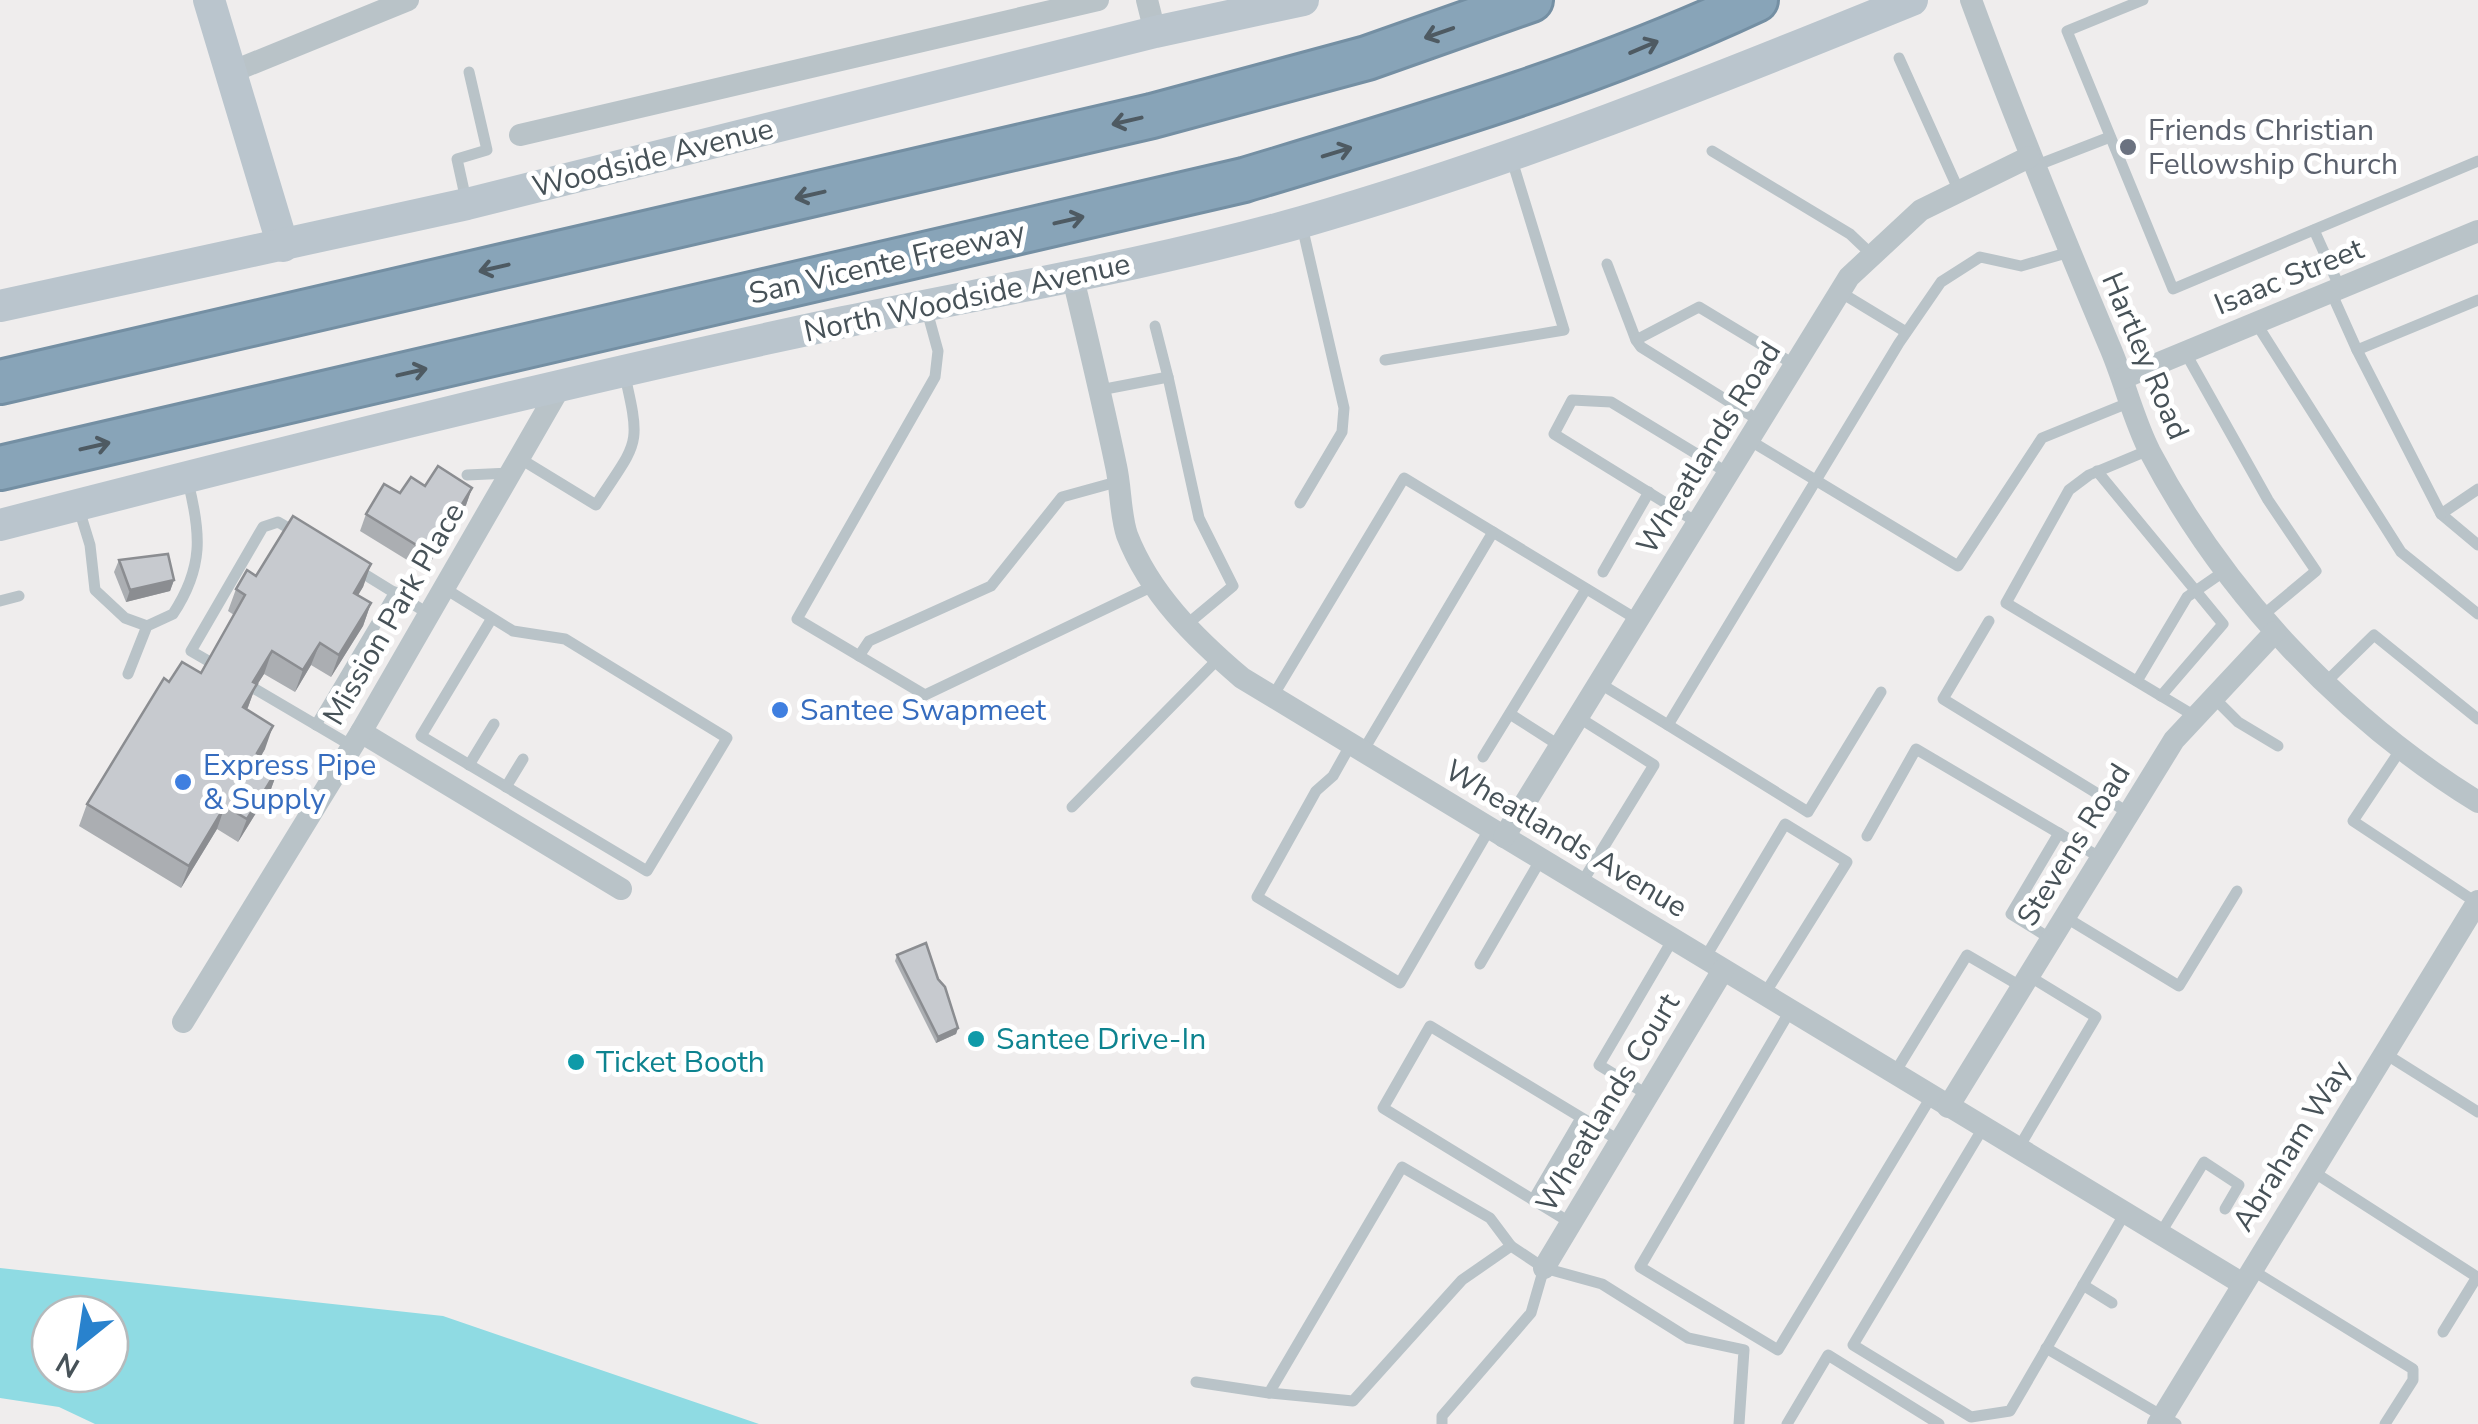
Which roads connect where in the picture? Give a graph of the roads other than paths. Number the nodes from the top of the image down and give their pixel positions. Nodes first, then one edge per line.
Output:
1 (209, 0) edge
2 (408, 0) edge
3 (1098, 0) edge
4 (1304, 0) edge
5 (1531, 0) edge
6 (1756, 0) edge
7 (1912, 0) edge
8 (1971, 0) edge
9 (2143, 0) edge
10 (1267, 3) edge
11 (1214, 9) edge
12 (1151, 16) edge
13 (1899, 58) dead end
14 (469, 72) dead end
15 (229, 74) junction
16 (520, 135) dead end
17 (2110, 137) junction
18 (1712, 151) dead end
19 (1511, 157) junction
20 (2031, 162) junction
21 (2478, 162) edge
22 (1959, 192) junction
23 (467, 204) junction
24 (1300, 222) junction
25 (2314, 230) junction
26 (2478, 231) edge
27 (284, 246) junction
28 (2070, 252) junction
29 (1870, 253) junction
30 (1606, 264) dead end
31 (1073, 278) junction
32 (2335, 290) junction
33 (1840, 292) junction
34 (2478, 300) edge
35 (0, 306) edge
36 (926, 306) junction
37 (2256, 323) junction
38 (1155, 326) dead end
39 (1906, 332) junction
40 (1636, 340) junction
41 (2356, 350) junction
42 (2185, 352) junction
43 (1385, 360) dead end
44 (1795, 365) junction
45 (624, 372) junction
46 (1168, 377) junction
47 (2123, 378) junction
48 (0, 382) edge
49 (560, 387) junction
50 (1100, 390) junction
51 (2133, 401) junction
52 (1754, 430) junction
53 (2148, 450) junction
54 (514, 466) junction
55 (0, 468) edge
56 (2098, 471) junction
57 (1728, 473) junction
58 (466, 475) dead end
59 (187, 478) junction
60 (1816, 480) junction
61 (1120, 481) junction
62 (2478, 489) edge
63 (1648, 492) junction
64 (1300, 503) dead end
65 (78, 505) junction
66 (2441, 514) junction
67 (1698, 523) junction
68 (0, 525) edge
69 (1493, 532) junction
70 (312, 542) edge
71 (2478, 545) edge
72 (345, 562) edge
73 (2226, 570) junction
74 (1603, 572) dead end
75 (1153, 586) junction
76 (444, 588) junction
77 (1586, 589) junction
78 (2196, 591) junction
79 (394, 592) junction
80 (19, 596) dead end
81 (0, 601) edge
82 (429, 614) junction
83 (2478, 614) edge
84 (492, 618) junction
85 (1638, 620) junction
86 (1989, 621) dead end
87 (2268, 624) junction
88 (147, 626) junction
89 (1185, 626) junction
90 (859, 656) junction
91 (1219, 658) junction
92 (210, 662) edge
93 (128, 674) dead end
94 (2137, 681) junction
95 (1599, 683) junction
96 (2324, 684) junction
97 (255, 689) edge
98 (1881, 692) dead end
99 (1273, 696) junction
100 (2160, 696) junction
101 (2212, 696) junction
102 (1510, 714) junction
103 (2193, 715) junction
104 (1578, 716) junction
105 (2478, 719) edge
106 (494, 724) dead end
107 (316, 725) junction
108 (1668, 725) junction
109 (356, 739) junction
110 (1560, 746) junction
111 (2278, 746) dead end
112 (1357, 748) junction
113 (2400, 748) junction
114 (1483, 757) dead end
115 (522, 759) dead end
116 (469, 764) junction
117 (506, 787) junction
118 (2478, 802) edge
119 (1072, 806) dead end
120 (2130, 812) junction
121 (1498, 832) junction
122 (2059, 833) junction
123 (1867, 836) dead end
124 (2102, 858) junction
125 (1541, 859) junction
126 (1582, 884) junction
127 (622, 889) dead end
128 (2237, 891) dead end
129 (2477, 902) edge
130 (2065, 917) junction
131 (1673, 939) junction
132 (2051, 940) junction
133 (1480, 964) dead end
134 (1714, 964) junction
135 (2025, 982) junction
136 (1764, 995) junction
137 (1790, 1011) junction
138 (183, 1022) dead end
139 (2384, 1053) junction
140 (1894, 1074) junction
141 (1648, 1096) junction
142 (1940, 1102) junction
143 (2478, 1112) edge
144 (1582, 1118) junction
145 (1982, 1128) junction
146 (1620, 1141) junction
147 (2018, 1148) junction
148 (2312, 1171) junction
149 (1533, 1200) junction
150 (2224, 1209) dead end
151 (2125, 1213) junction
152 (1571, 1223) junction
153 (2160, 1234) junction
154 (1511, 1246) junction
155 (1544, 1268) junction
156 (2247, 1277) junction
157 (2083, 1285) junction
158 (2112, 1303) dead end
159 (2443, 1332) dead end
160 (2046, 1348) junction
161 (1196, 1382) dead end
162 (1269, 1392) junction
163 (2165, 1422) edge
164 (1442, 1424) edge
165 (1739, 1424) edge
166 (1787, 1424) edge
167 (1939, 1424) edge
168 (2386, 1424) edge

1 - 15 street
2 - 15 street
3 - 16 street
4 - 10 street, Woodside Avenue
5 -> 48 highway
55 -> 6 highway, San Vicente Freeway
7 - 19 street, North Woodside Avenue
8 - 20 street, Hartley Road
9 - 17 lane
10 - 11 street, Woodside Avenue
11 - 12 street, Woodside Avenue
12 - 23 street, Woodside Avenue
13 - 22 lane
14 - 23 lane
15 - 27 street
17 - 20 lane
17 - 25 lane
18 - 29 lane
19 - 24 street, North Woodside Avenue
19 - 43 lane
20 - 22 street, Wheatlands Road
20 - 28 street, Hartley Road
21 - 25 lane
22 - 29 street, Wheatlands Road
23 - 27 street, Woodside Avenue
24 - 31 street, North Woodside Avenue
24 - 64 lane
25 - 32 lane
26 - 32 street, Isaac Street
27 - 35 street, Woodside Avenue
28 - 39 lane
28 - 47 street, Hartley Road
29 - 33 street, Wheatlands Road
30 - 40 lane
31 - 36 street, North Woodside Avenue
31 - 50 street, Wheatlands Avenue
32 - 37 street, Isaac Street
32 - 41 lane
33 - 39 lane
33 - 44 street, Wheatlands Road
34 - 41 lane
36 - 45 street, North Woodside Avenue
36 - 90 lane
37 - 42 street, Isaac Street
37 - 83 lane
38 - 46 lane
39 - 60 lane
40 - 44 lane
40 - 52 lane
41 - 66 lane
42 - 47 street, Isaac Street
42 - 87 lane
44 - 52 street, Wheatlands Road
45 - 49 street, North Woodside Avenue
45 - 54 lane
46 - 50 lane
46 - 89 lane
47 - 51 street, Hartley Road
49 - 54 street, Mission Park Place
49 - 59 street, North Woodside Avenue
50 - 61 street, Wheatlands Avenue
51 - 53 street, Hartley Road
51 - 60 lane
52 - 57 street, Wheatlands Road
52 - 60 lane
53 - 56 lane
53 - 73 street, Hartley Road
54 - 58 lane
54 - 76 street, Mission Park Place
56 - 78 lane
56 - 94 lane
57 - 63 lane
57 - 67 street, Wheatlands Road
59 - 65 street, North Woodside Avenue
59 - 88 lane
60 - 108 lane
61 - 75 street, Wheatlands Avenue
61 - 90 lane
62 - 66 lane
63 - 67 lane
63 - 74 lane
65 - 68 street, North Woodside Avenue
65 - 88 lane
66 - 71 lane
67 - 85 street, Wheatlands Road
69 - 77 lane
69 - 99 lane
69 - 112 lane
70 - 92 lane
72 - 79 lane
73 - 78 lane
73 - 87 street, Hartley Road
75 - 89 street, Wheatlands Avenue
75 - 90 lane
76 - 82 street, Mission Park Place
76 - 84 lane
77 - 85 lane
77 - 102 lane
78 - 94 lane
78 - 100 lane
79 - 82 lane
79 - 107 lane
80 - 81 lane
82 - 109 street, Mission Park Place
84 - 116 lane
84 - 117 lane
85 - 95 street, Wheatlands Road
86 - 120 lane
87 - 96 street, Hartley Road
87 - 101 street, Stevens Road
88 - 93 lane
89 - 91 street, Wheatlands Avenue
91 - 99 street, Wheatlands Avenue
91 - 119 lane
94 - 100 lane
95 - 104 street, Wheatlands Road
95 - 108 lane
96 - 105 lane
96 - 113 street, Hartley Road
97 - 107 lane
98 - 108 lane
99 - 112 street, Wheatlands Avenue
100 - 103 lane
101 - 103 street, Stevens Road
101 - 111 lane
102 - 110 lane
102 - 114 lane
103 - 120 street, Stevens Road
104 - 110 street, Wheatlands Road
104 - 126 lane
106 - 116 lane
107 - 109 lane
109 - 127 street
109 - 138 street, Mission Park Place
110 - 121 street, Wheatlands Road
112 - 121 street, Wheatlands Avenue
112 - 121 lane
113 - 118 street, Hartley Road
113 - 129 lane
115 - 117 lane
116 - 117 lane
120 - 124 street, Stevens Road
121 - 125 street, Wheatlands Avenue
122 - 123 lane
122 - 124 lane
122 - 132 lane
124 - 130 street, Stevens Road
125 - 126 street, Wheatlands Avenue
125 - 133 lane
126 - 131 street, Wheatlands Avenue
128 - 130 lane
129 - 139 street, Abraham Way
130 - 132 street, Stevens Road
131 - 134 street, Wheatlands Avenue
131 - 141 lane
132 - 135 street, Stevens Road
134 - 136 street, Wheatlands Avenue
134 - 136 lane
134 - 141 street, Wheatlands Court
135 - 140 lane
135 - 142 street, Stevens Road
135 - 147 lane
136 - 137 street, Wheatlands Avenue
137 - 140 street, Wheatlands Avenue
137 - 142 lane
139 - 143 lane
139 - 148 street, Abraham Way
140 - 142 street, Wheatlands Avenue
141 - 146 street, Wheatlands Court
142 - 145 street, Wheatlands Avenue
144 - 146 lane
144 - 149 lane
144 - 149 lane
145 - 147 street, Wheatlands Avenue
145 - 160 lane
146 - 152 street, Wheatlands Court
147 - 151 street, Wheatlands Avenue
148 - 156 street, Abraham Way
148 - 159 lane
149 - 152 lane
150 - 153 lane
151 - 153 street, Wheatlands Avenue
151 - 157 lane
152 - 155 street, Wheatlands Court
153 - 156 street, Wheatlands Avenue
154 - 155 lane
154 - 162 lane
154 - 162 lane
155 - 164 lane
155 - 165 lane
156 - 163 street, Abraham Way
156 - 168 lane
157 - 158 lane
157 - 160 lane
160 - 163 lane
161 - 162 lane
166 - 167 lane

